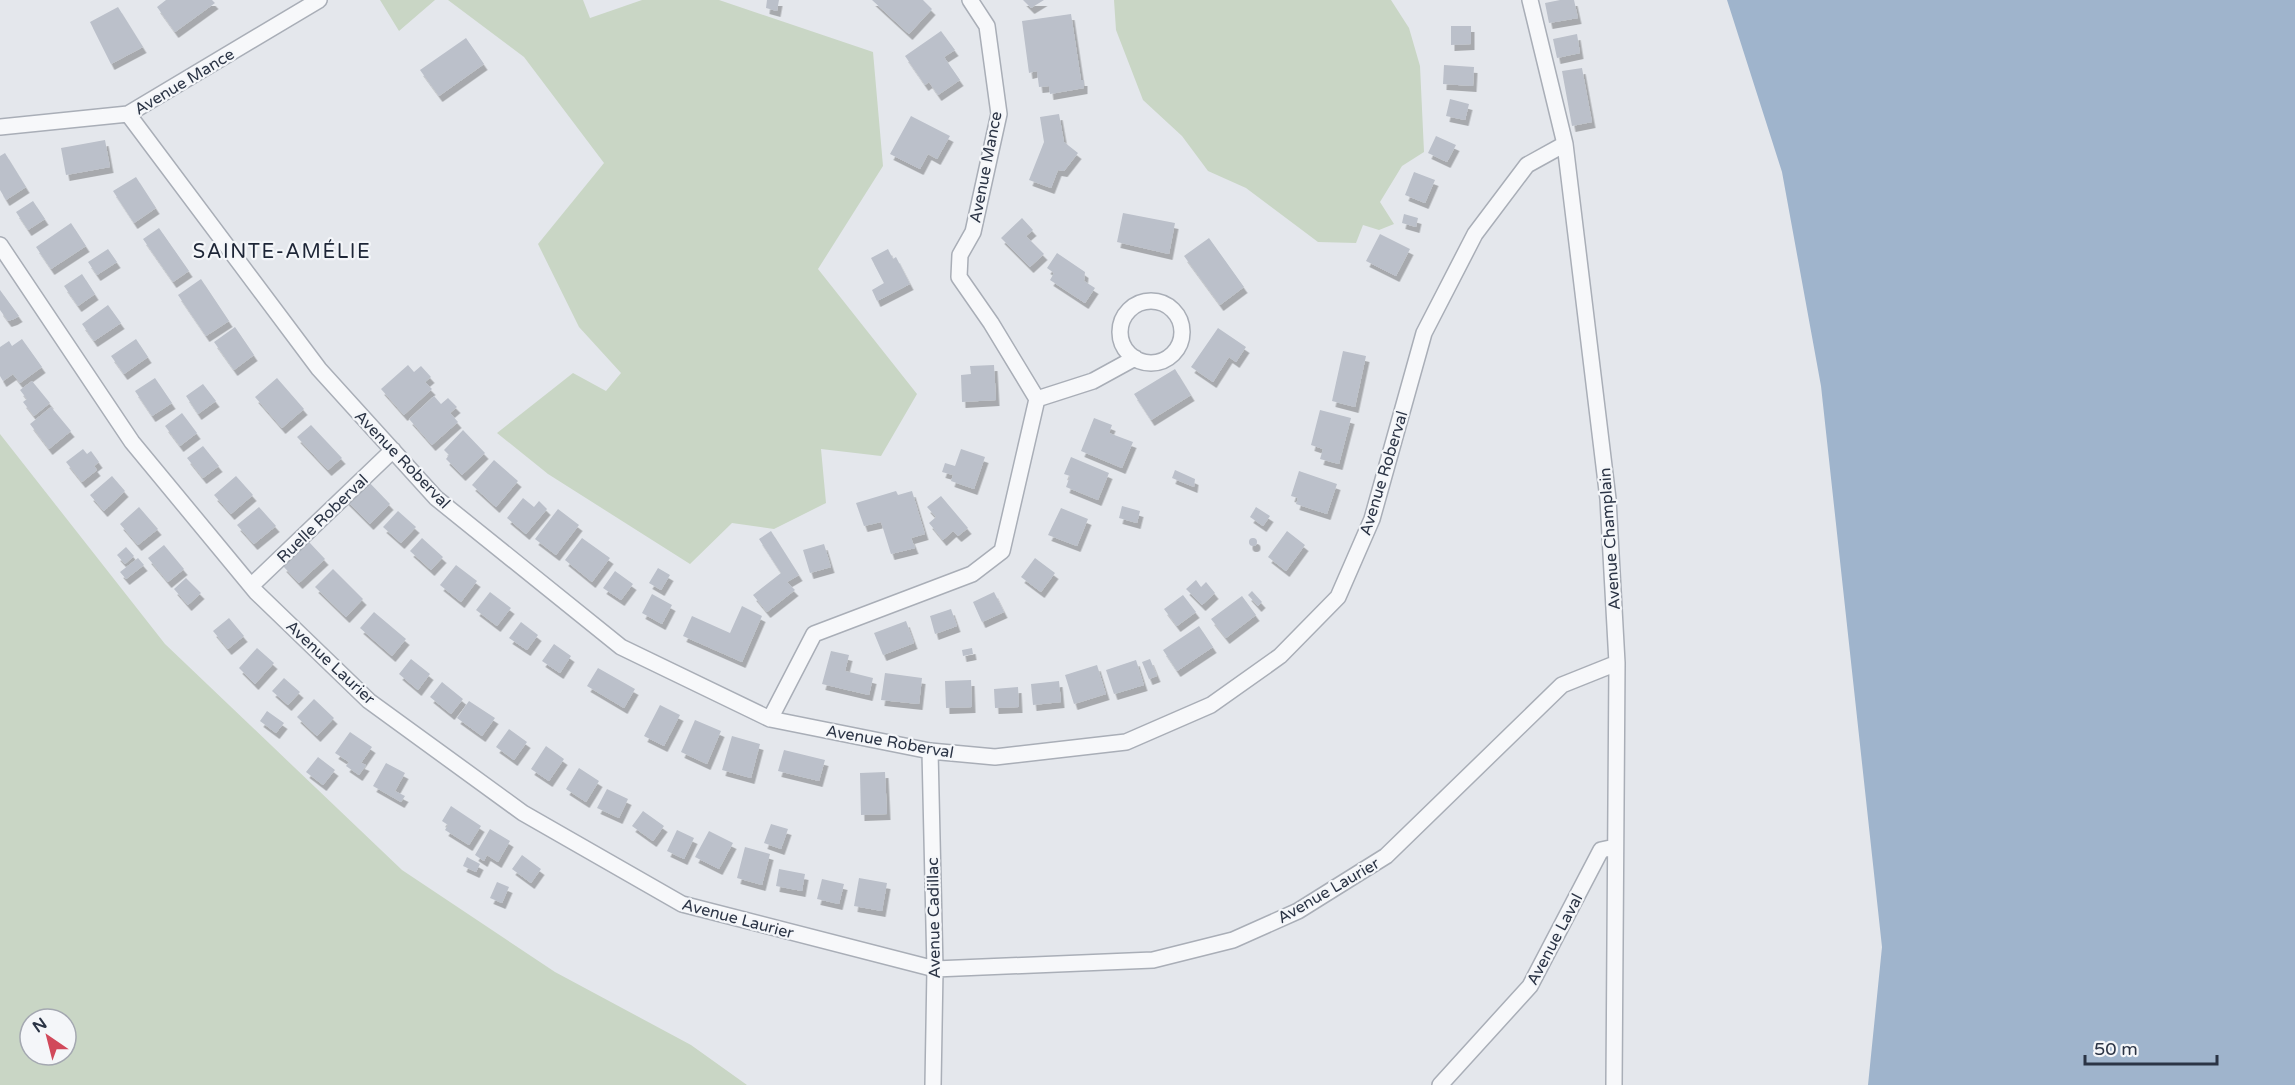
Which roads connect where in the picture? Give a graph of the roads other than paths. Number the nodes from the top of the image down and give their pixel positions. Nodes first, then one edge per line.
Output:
1 (319, 0) edge
2 (970, 0) edge
3 (1530, 0) edge
4 (128, 114) junction
5 (0, 127) edge
6 (1565, 144) junction
7 (0, 245) edge
8 (1135, 358) junction
9 (1037, 399) junction
10 (393, 450) junction
11 (252, 586) junction
12 (1617, 663) junction
13 (770, 719) junction
14 (930, 751) junction
15 (1615, 847) junction
16 (934, 969) junction
17 (933, 1085) edge
18 (1440, 1085) edge
19 (1614, 1085) edge

1 - 4 street, Avenue Mance
2 - 9 street, Avenue Mance
3 - 6 street, Avenue Champlain
4 - 5 street, Avenue Mance
4 - 10 street, Avenue Roberval
6 - 12 street, Avenue Champlain
6 - 14 street, Avenue Roberval
7 - 11 street, Avenue Laurier
8 - 8 street
8 - 9 street
9 - 13 street
10 - 11 street, Ruelle Roberval
10 - 13 street, Avenue Roberval
11 - 16 street, Avenue Laurier
12 - 15 street, Avenue Champlain
12 - 16 street, Avenue Laurier
13 - 14 street, Avenue Roberval
14 - 16 street, Avenue Cadillac
15 - 18 street, Avenue Laval
15 - 19 street, Avenue Champlain
16 - 17 street, Avenue Cadillac

